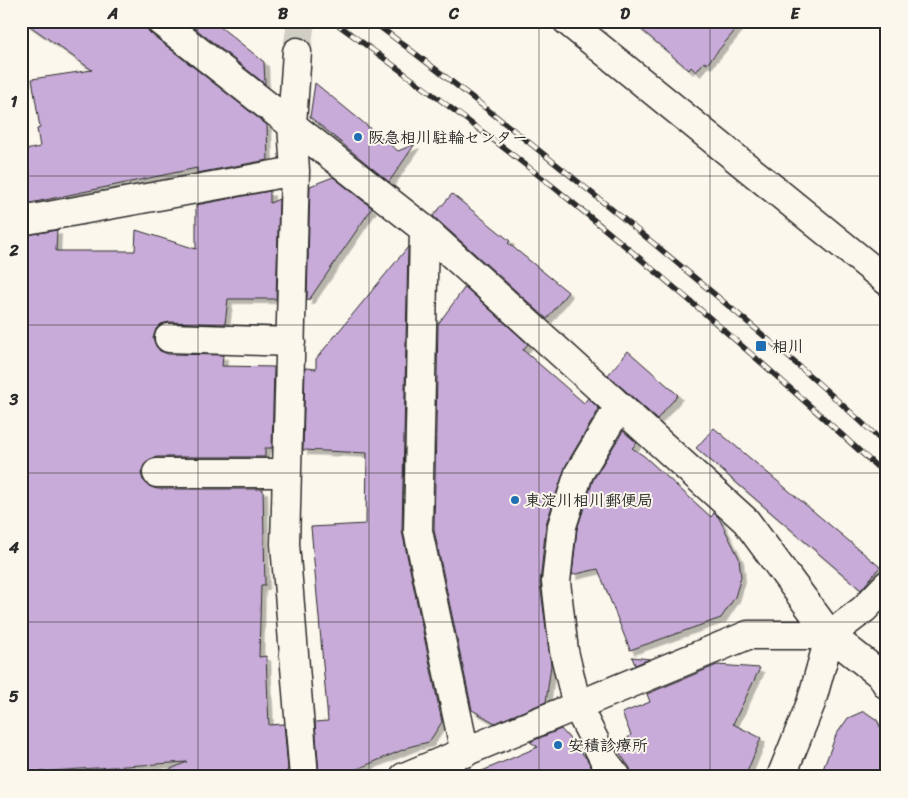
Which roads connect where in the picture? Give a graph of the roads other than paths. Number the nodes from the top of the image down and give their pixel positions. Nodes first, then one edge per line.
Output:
1 (160, 21) edge
2 (567, 21) edge
3 (298, 52) tunnel mouth
4 (292, 124) junction
5 (295, 170) junction
6 (21, 221) edge
7 (424, 229) junction
8 (887, 281) edge
9 (170, 338) dead end
10 (291, 342) junction
11 (619, 407) junction
12 (157, 473) dead end
13 (287, 473) junction
14 (887, 585) edge
15 (830, 635) junction
16 (885, 679) edge
17 (577, 706) junction
18 (464, 752) junction
19 (304, 777) edge
20 (404, 777) edge
21 (618, 777) edge
22 (781, 777) edge

1 - 4 street
2 - 8 street
3 - 4 street
4 - 5 street
4 - 7 street
5 - 6 street
5 - 10 street
7 - 11 street
7 - 18 street
9 - 10 street
10 - 13 street
11 - 15 street
11 - 17 street
12 - 13 street
13 - 19 street
14 - 15 street
15 - 16 street
15 - 17 street
15 - 22 street
17 - 18 street
17 - 21 street
18 - 20 street

